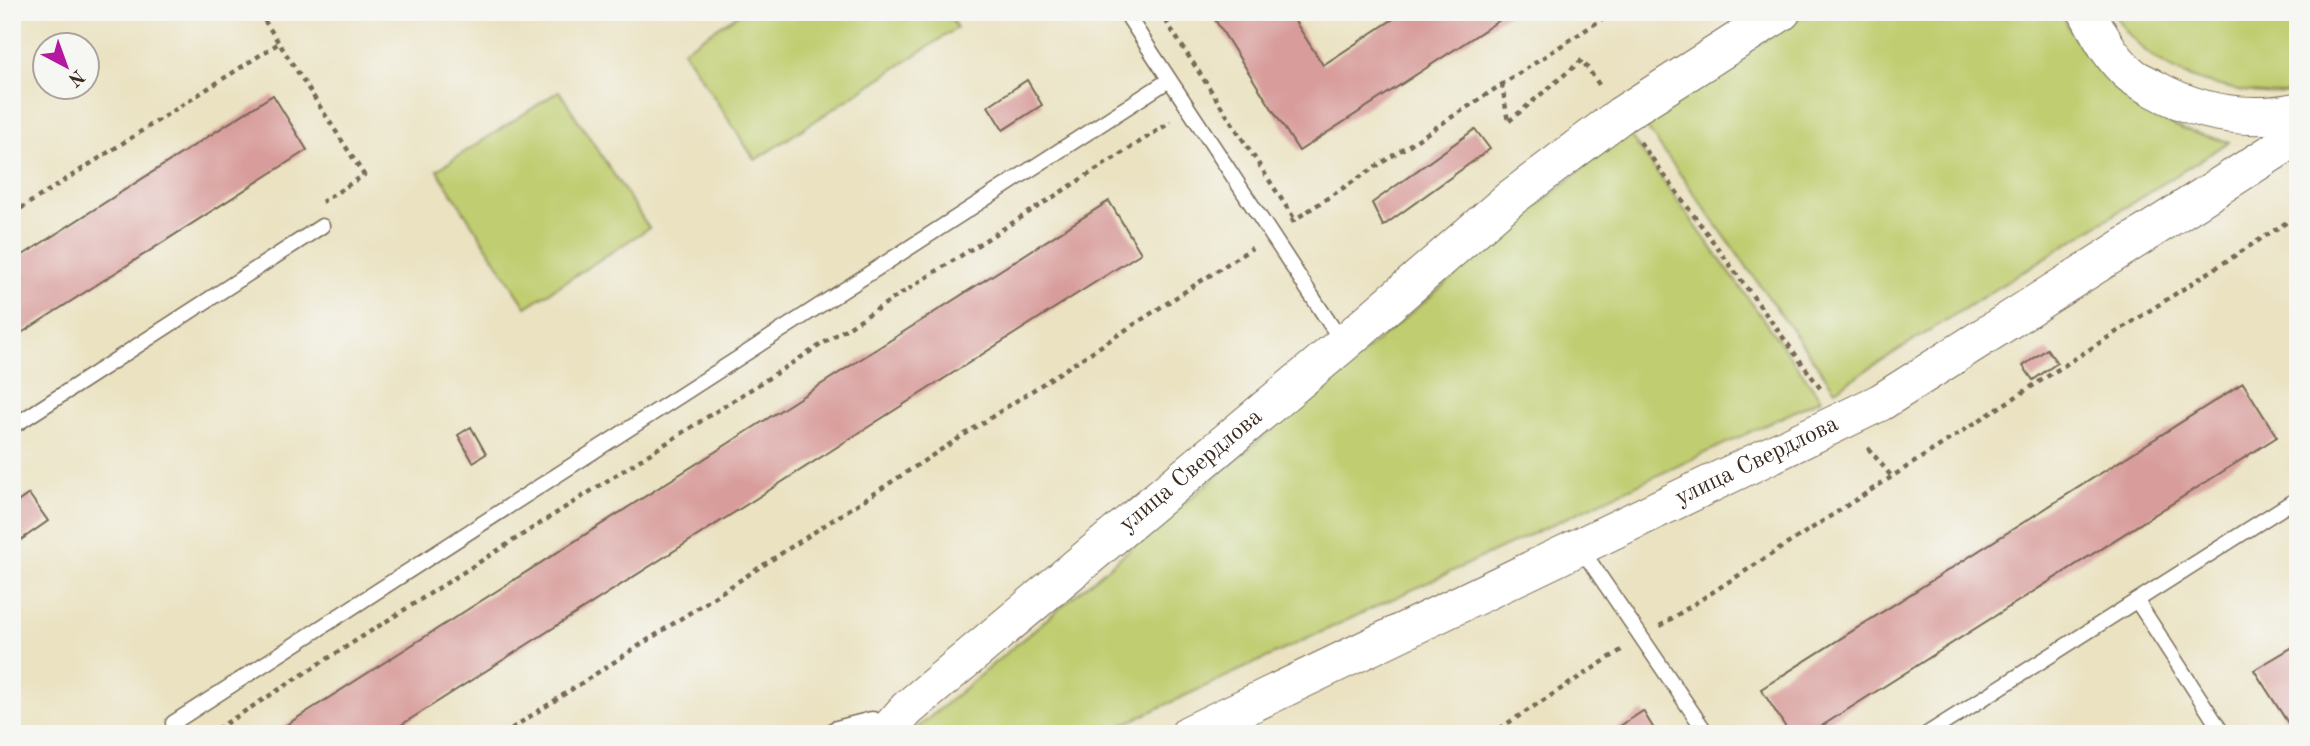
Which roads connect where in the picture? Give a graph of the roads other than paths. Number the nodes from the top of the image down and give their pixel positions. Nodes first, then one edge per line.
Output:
1 (1125, 12) edge
2 (1782, 12) edge
3 (2087, 12) edge
4 (1169, 80) junction
5 (2298, 111) edge
6 (2298, 136) edge
7 (322, 226) dead end
8 (1343, 344) junction
9 (12, 427) edge
10 (2298, 498) edge
11 (1579, 545) junction
12 (2137, 601) junction
13 (881, 725) edge
14 (180, 734) edge
15 (837, 734) edge
16 (1189, 734) edge
17 (1707, 734) edge
18 (1927, 734) edge
19 (2222, 734) edge

1 - 4 lane
2 - 8 main road, улица Свердлова
3 - 5 main road
4 - 8 lane
4 - 14 lane
6 - 11 main road, улица Свердлова
7 - 9 lane
8 - 13 main road, улица Свердлова
10 - 12 lane
11 - 16 main road, улица Свердлова
11 - 17 lane
12 - 18 lane
12 - 19 lane
13 - 15 street

